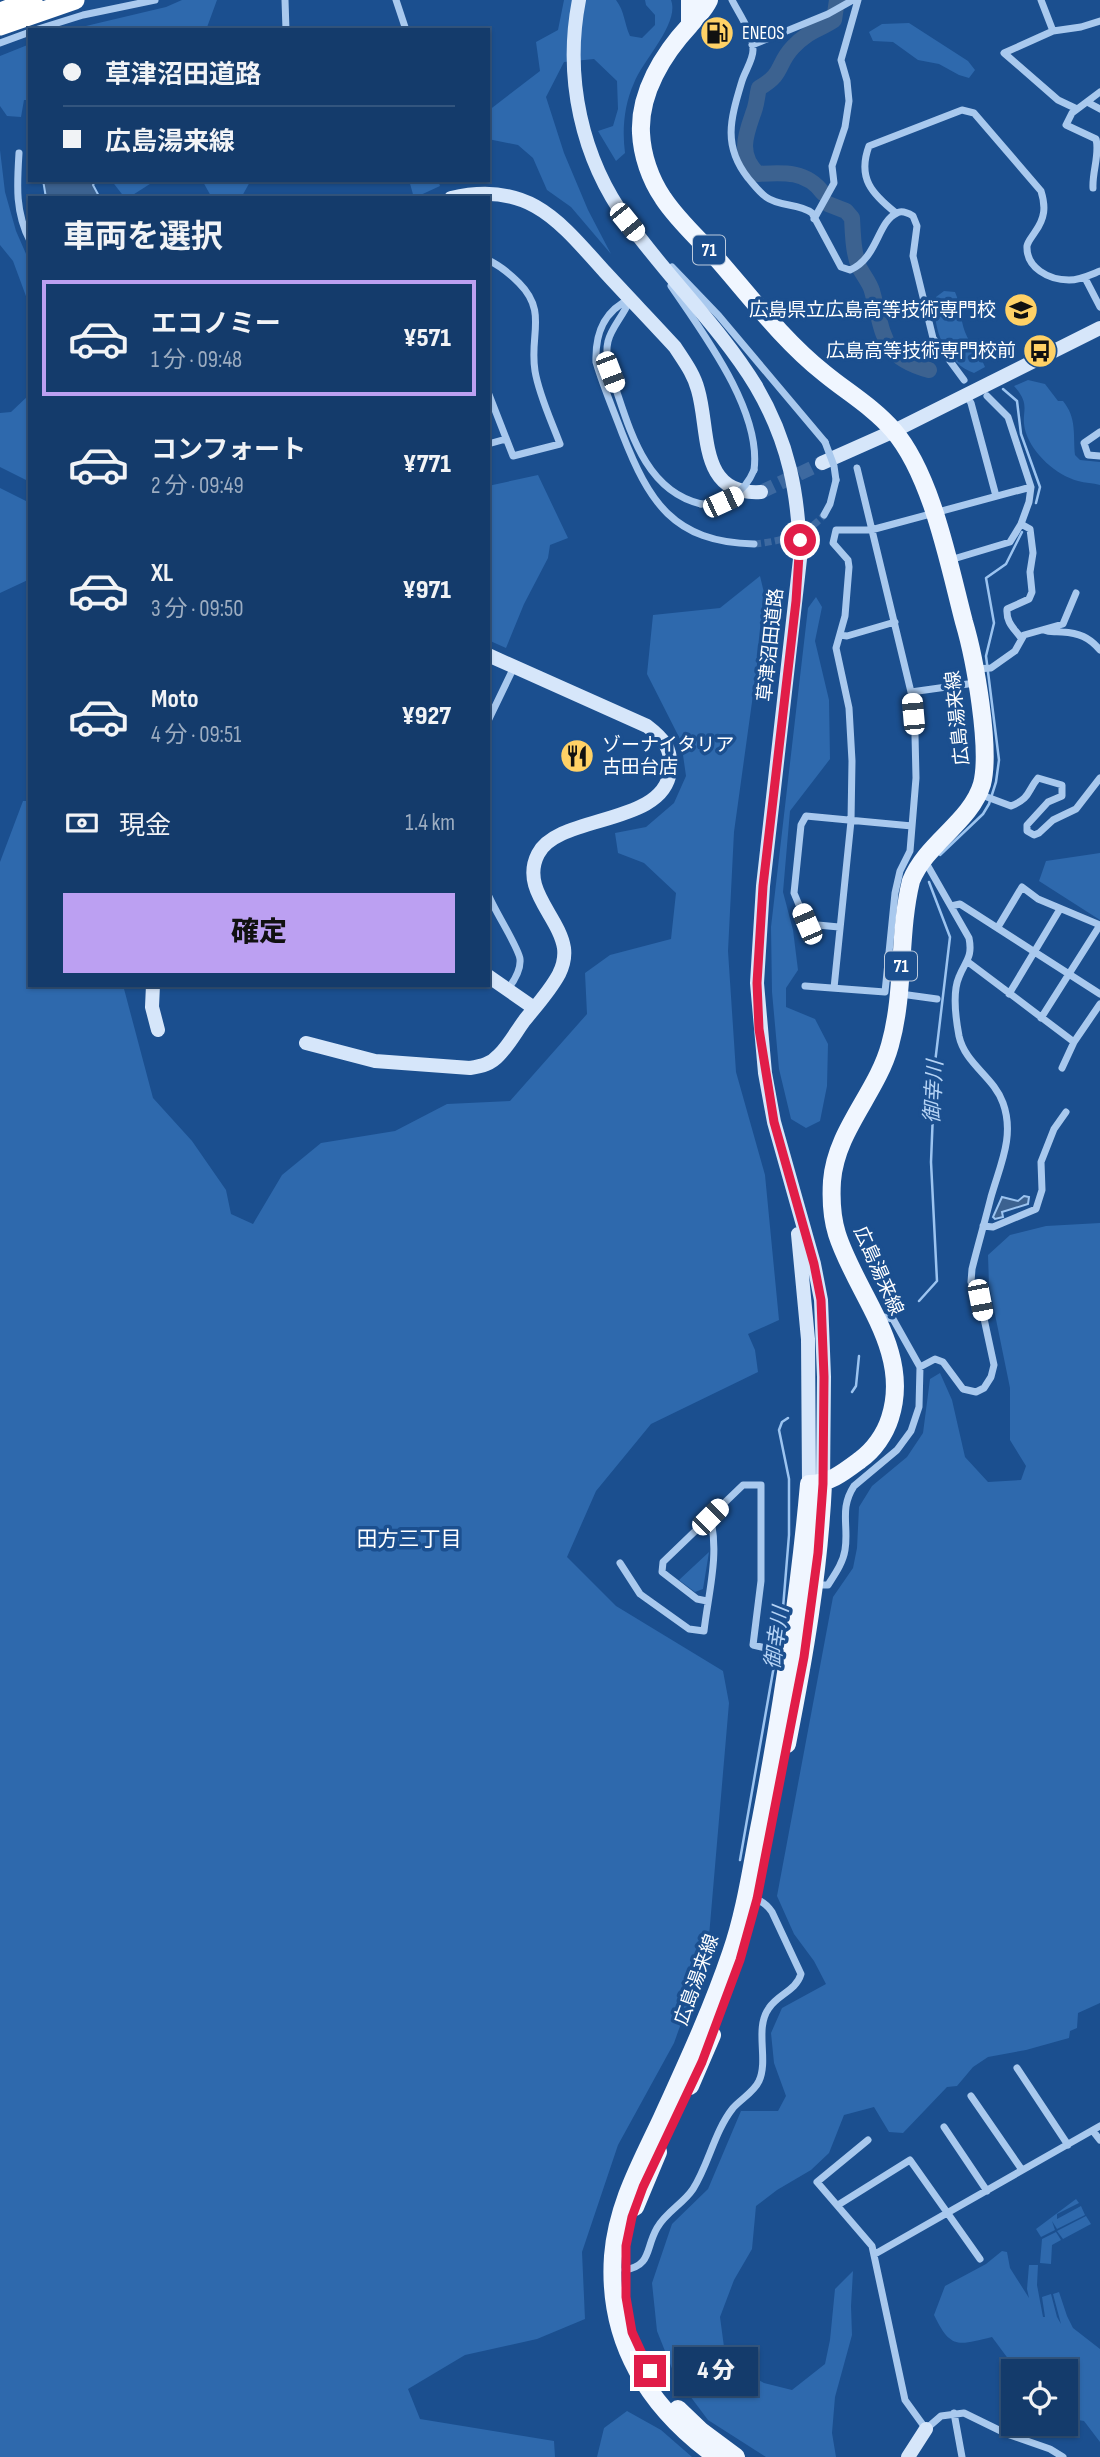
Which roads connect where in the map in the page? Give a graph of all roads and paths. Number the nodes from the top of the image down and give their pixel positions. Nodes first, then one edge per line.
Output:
1 (33, 0) edge
2 (75, 0) edge
3 (155, 0) edge
4 (285, 0) edge
5 (396, 0) edge
6 (579, 0) edge
7 (690, 0) edge
8 (709, 0) edge
9 (732, 0) edge
10 (855, 0) edge
11 (1041, 0) edge
12 (0, 12) edge
13 (1100, 21) edge
14 (690, 25) junction
15 (0, 26) edge
16 (42, 28) edge
17 (286, 28) edge
18 (405, 28) edge
19 (1053, 30) junction
20 (28, 32) edge
21 (0, 43) edge
22 (752, 45) junction
23 (1100, 92) edge
24 (1087, 102) junction
25 (1077, 109) junction
26 (1100, 109) edge
27 (19, 153) dead end
28 (1093, 188) dead end
29 (461, 196) edge
30 (896, 213) junction
31 (814, 219) junction
32 (627, 222) junction
33 (28, 236) edge
34 (490, 261) edge
35 (1100, 271) edge
36 (1085, 278) junction
37 (631, 299) junction
38 (1100, 307) edge
39 (1100, 328) edge
40 (965, 387) junction
41 (987, 396) dead end
42 (490, 397) edge
43 (894, 431) junction
44 (1100, 432) edge
45 (506, 439) junction
46 (490, 443) edge
47 (1100, 456) edge
48 (822, 463) tunnel mouth
49 (857, 468) dead end
50 (1031, 487) junction
51 (761, 492) tunnel mouth
52 (996, 496) junction
53 (935, 514) junction
54 (824, 515) tunnel mouth
55 (1021, 524) junction
56 (871, 530) junction
57 (754, 544) tunnel mouth
58 (947, 561) junction
59 (1076, 593) dead end
60 (895, 622) junction
61 (1044, 629) junction
62 (840, 635) junction
63 (1021, 638) junction
64 (1100, 650) edge
65 (490, 656) edge
66 (514, 666) junction
67 (976, 676) junction
68 (911, 692) junction
69 (490, 717) edge
70 (1100, 778) edge
71 (978, 793) junction
72 (851, 821) junction
73 (912, 825) junction
74 (923, 859) junction
75 (490, 898) edge
76 (951, 906) junction
77 (1060, 909) junction
78 (839, 927) junction
79 (998, 927) junction
80 (1035, 950) junction
81 (968, 962) junction
82 (1068, 972) junction
83 (490, 977) edge
84 (805, 986) dead end
85 (153, 987) edge
86 (834, 988) junction
87 (508, 990) junction
88 (1009, 994) junction
89 (1100, 994) edge
90 (908, 995) dead end
91 (937, 999) dead end
92 (1100, 1004) edge
93 (534, 1008) junction
94 (1041, 1018) junction
95 (158, 1030) dead end
96 (1074, 1042) junction
97 (306, 1043) dead end
98 (1062, 1068) dead end
99 (1066, 1112) dead end
100 (983, 1226) junction
101 (877, 1319) junction
102 (920, 1367) junction
103 (816, 1484) junction
104 (710, 1517) junction
105 (620, 1563) dead end
106 (814, 1585) junction
107 (708, 1601) junction
108 (797, 1655) junction
109 (751, 1898) junction
110 (1017, 2068) dead end
111 (971, 2096) dead end
112 (944, 2127) dead end
113 (1097, 2128) edge
114 (868, 2140) dead end
115 (1100, 2140) edge
116 (1068, 2145) junction
117 (1022, 2170) junction
118 (987, 2191) junction
119 (838, 2204) junction
120 (947, 2213) junction
121 (875, 2254) junction
122 (980, 2259) dead end
123 (625, 2270) junction
124 (954, 2413) junction
125 (926, 2429) junction
126 (716, 2457) edge
127 (736, 2457) edge
128 (908, 2457) edge
129 (962, 2457) edge
130 (1063, 2457) edge

1 - 12 highway
2 - 15 highway
3 - 16 street
4 - 17 street
5 - 18 street
6 - 32 street, 草津沼田道路
7 - 14 main road
8 - 14 main road, 広島湯来線 / 71
9 - 22 street
10 - 22 street
10 - 31 street
11 - 19 street
13 - 19 street
14 - 43 main road, 広島湯来線 / 71
19 - 25 street
20 - 21 street
22 - 31 street
23 - 24 street
24 - 25 street
24 - 26 street
25 - 28 street
27 - 33 street
29 - 37 street
30 - 31 street
30 - 36 street
30 - 40 street
32 - 37 street, bridge
32 - 54 street, bridge
32 - 103 street, 草津沼田道路
34 - 45 street
35 - 36 street
36 - 38 street
37 - 51 street
37 - 57 street
39 - 40 street
40 - 43 street
40 - 52 street
41 - 50 street
42 - 45 street
43 - 48 street
43 - 53 main road, 広島湯来線 / 71
44 - 47 street
45 - 46 street
49 - 56 street
50 - 52 street
50 - 55 street
52 - 53 street
53 - 56 street
53 - 58 main road, 広島湯来線 / 71
55 - 58 street
55 - 63 street
56 - 60 street
56 - 62 street
58 - 67 main road, 広島湯来線 / 71
59 - 61 street
60 - 62 street
60 - 68 street
61 - 63 street
61 - 64 street
62 - 72 street
63 - 67 street
65 - 66 street
66 - 69 street
66 - 93 street
67 - 68 street
67 - 71 main road, 広島湯来線 / 71
68 - 73 street
70 - 71 street
71 - 74 main road, 広島湯来線 / 71
72 - 73 street
72 - 78 street
72 - 78 street
73 - 86 street
74 - 76 street
74 - 101 main road, 広島湯来線 / 71
75 - 87 street
76 - 79 street
76 - 81 street
77 - 79 street
77 - 80 street
77 - 82 street
78 - 86 street
79 - 80 street
80 - 82 street
80 - 88 street
81 - 88 street
81 - 100 street
82 - 89 street
82 - 94 street
83 - 87 street
84 - 86 street
85 - 95 street
87 - 93 street
88 - 94 street
90 - 91 street
92 - 96 street
93 - 97 street
94 - 96 street
96 - 98 street
99 - 100 street
100 - 102 street
101 - 102 street
101 - 103 main road, 広島湯来線 / 71
102 - 106 street
103 - 106 main road, 広島湯来線
103 - 108 main road, 広島湯来線
104 - 107 street
104 - 107 street
104 - 108 street
105 - 107 street
106 - 108 main road, 広島湯来線
108 - 109 main road, 広島湯来線
109 - 123 main road, 広島湯来線
109 - 123 street
109 - 126 main road, 広島湯来線
110 - 116 street
111 - 117 street
112 - 118 street
113 - 115 street
113 - 116 street
114 - 119 street
116 - 117 street
117 - 118 street
118 - 120 street
119 - 120 street
119 - 121 street
120 - 121 street
120 - 122 street
121 - 125 street
123 - 127 main road, 広島湯来線
124 - 125 street
124 - 129 street
124 - 130 street
125 - 128 street

